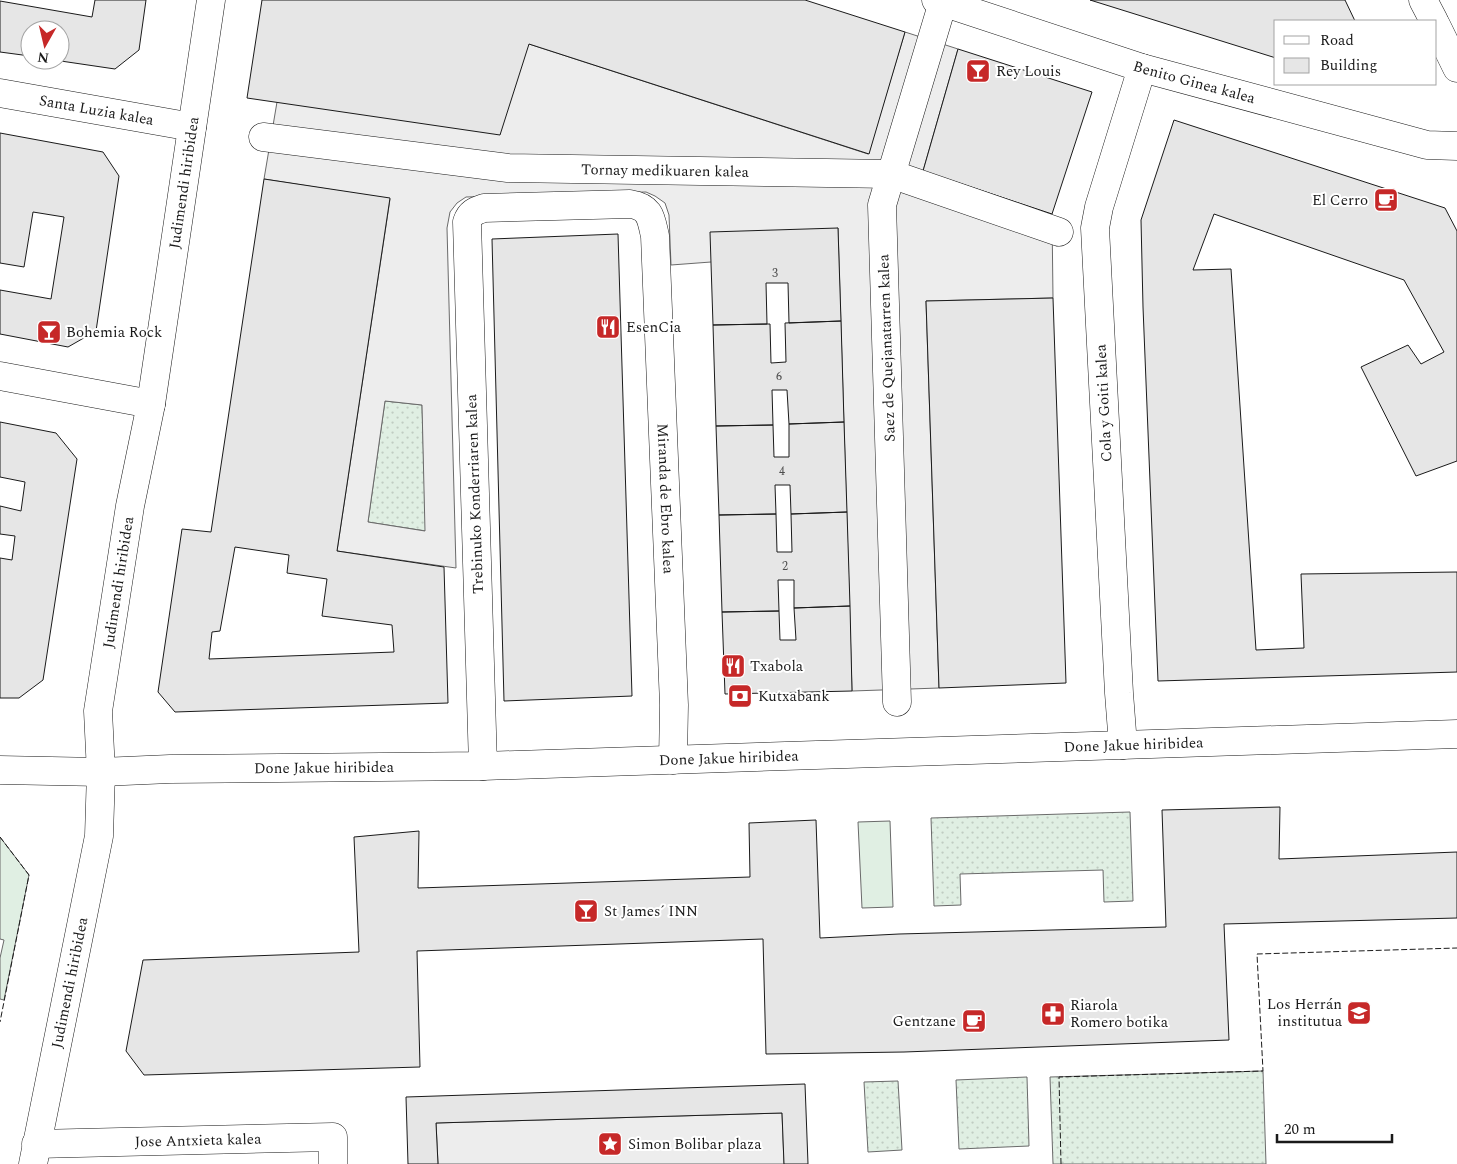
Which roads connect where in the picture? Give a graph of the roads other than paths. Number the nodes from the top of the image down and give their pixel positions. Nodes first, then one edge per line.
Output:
1 (211, 0) edge
2 (1424, 0) edge
3 (939, 1) edge
4 (1434, 20) edge
5 (1437, 27) edge
6 (1142, 68) junction
7 (1457, 68) edge
8 (0, 93) edge
9 (192, 127) junction
10 (263, 137) dead end
11 (1457, 146) edge
12 (891, 174) junction
13 (467, 222) joint
14 (1059, 232) dead end
15 (0, 376) edge
16 (151, 404) junction
17 (897, 702) dead end
18 (1457, 734) edge
19 (1123, 745) junction
20 (673, 760) junction
21 (483, 766) junction
22 (0, 770) edge
23 (101, 772) junction
24 (34, 1154) edge
25 (334, 1164) edge

1 - 9 street, Judimendi hiribidea
2 - 4 street
3 - 6 street, Benito Ginea kalea
3 - 12 street, Saez de Quejanatarren kalea
5 - 7 street
6 - 11 street, Benito Ginea kalea
6 - 19 street, Cola y Goiti kalea
8 - 9 street, Santa Luzia kalea
9 - 16 street, Judimendi hiribidea
10 - 12 street, Tornay medikuaren kalea
12 - 14 street, Tornay medikuaren kalea
12 - 17 street, Saez de Quejanatarren kalea
13 - 20 street, Miranda de Ebro kalea
13 - 21 street, Trebinuko Konderriaren kalea
15 - 16 street
16 - 23 street, Judimendi hiribidea
18 - 19 street, Done Jakue hiribidea
19 - 20 street, Done Jakue hiribidea
20 - 21 street, Done Jakue hiribidea
21 - 23 street, Done Jakue hiribidea
22 - 23 street, Done Jakue hiribidea
23 - 24 street, Judimendi hiribidea
24 - 25 street, Jose Antxieta kalea

